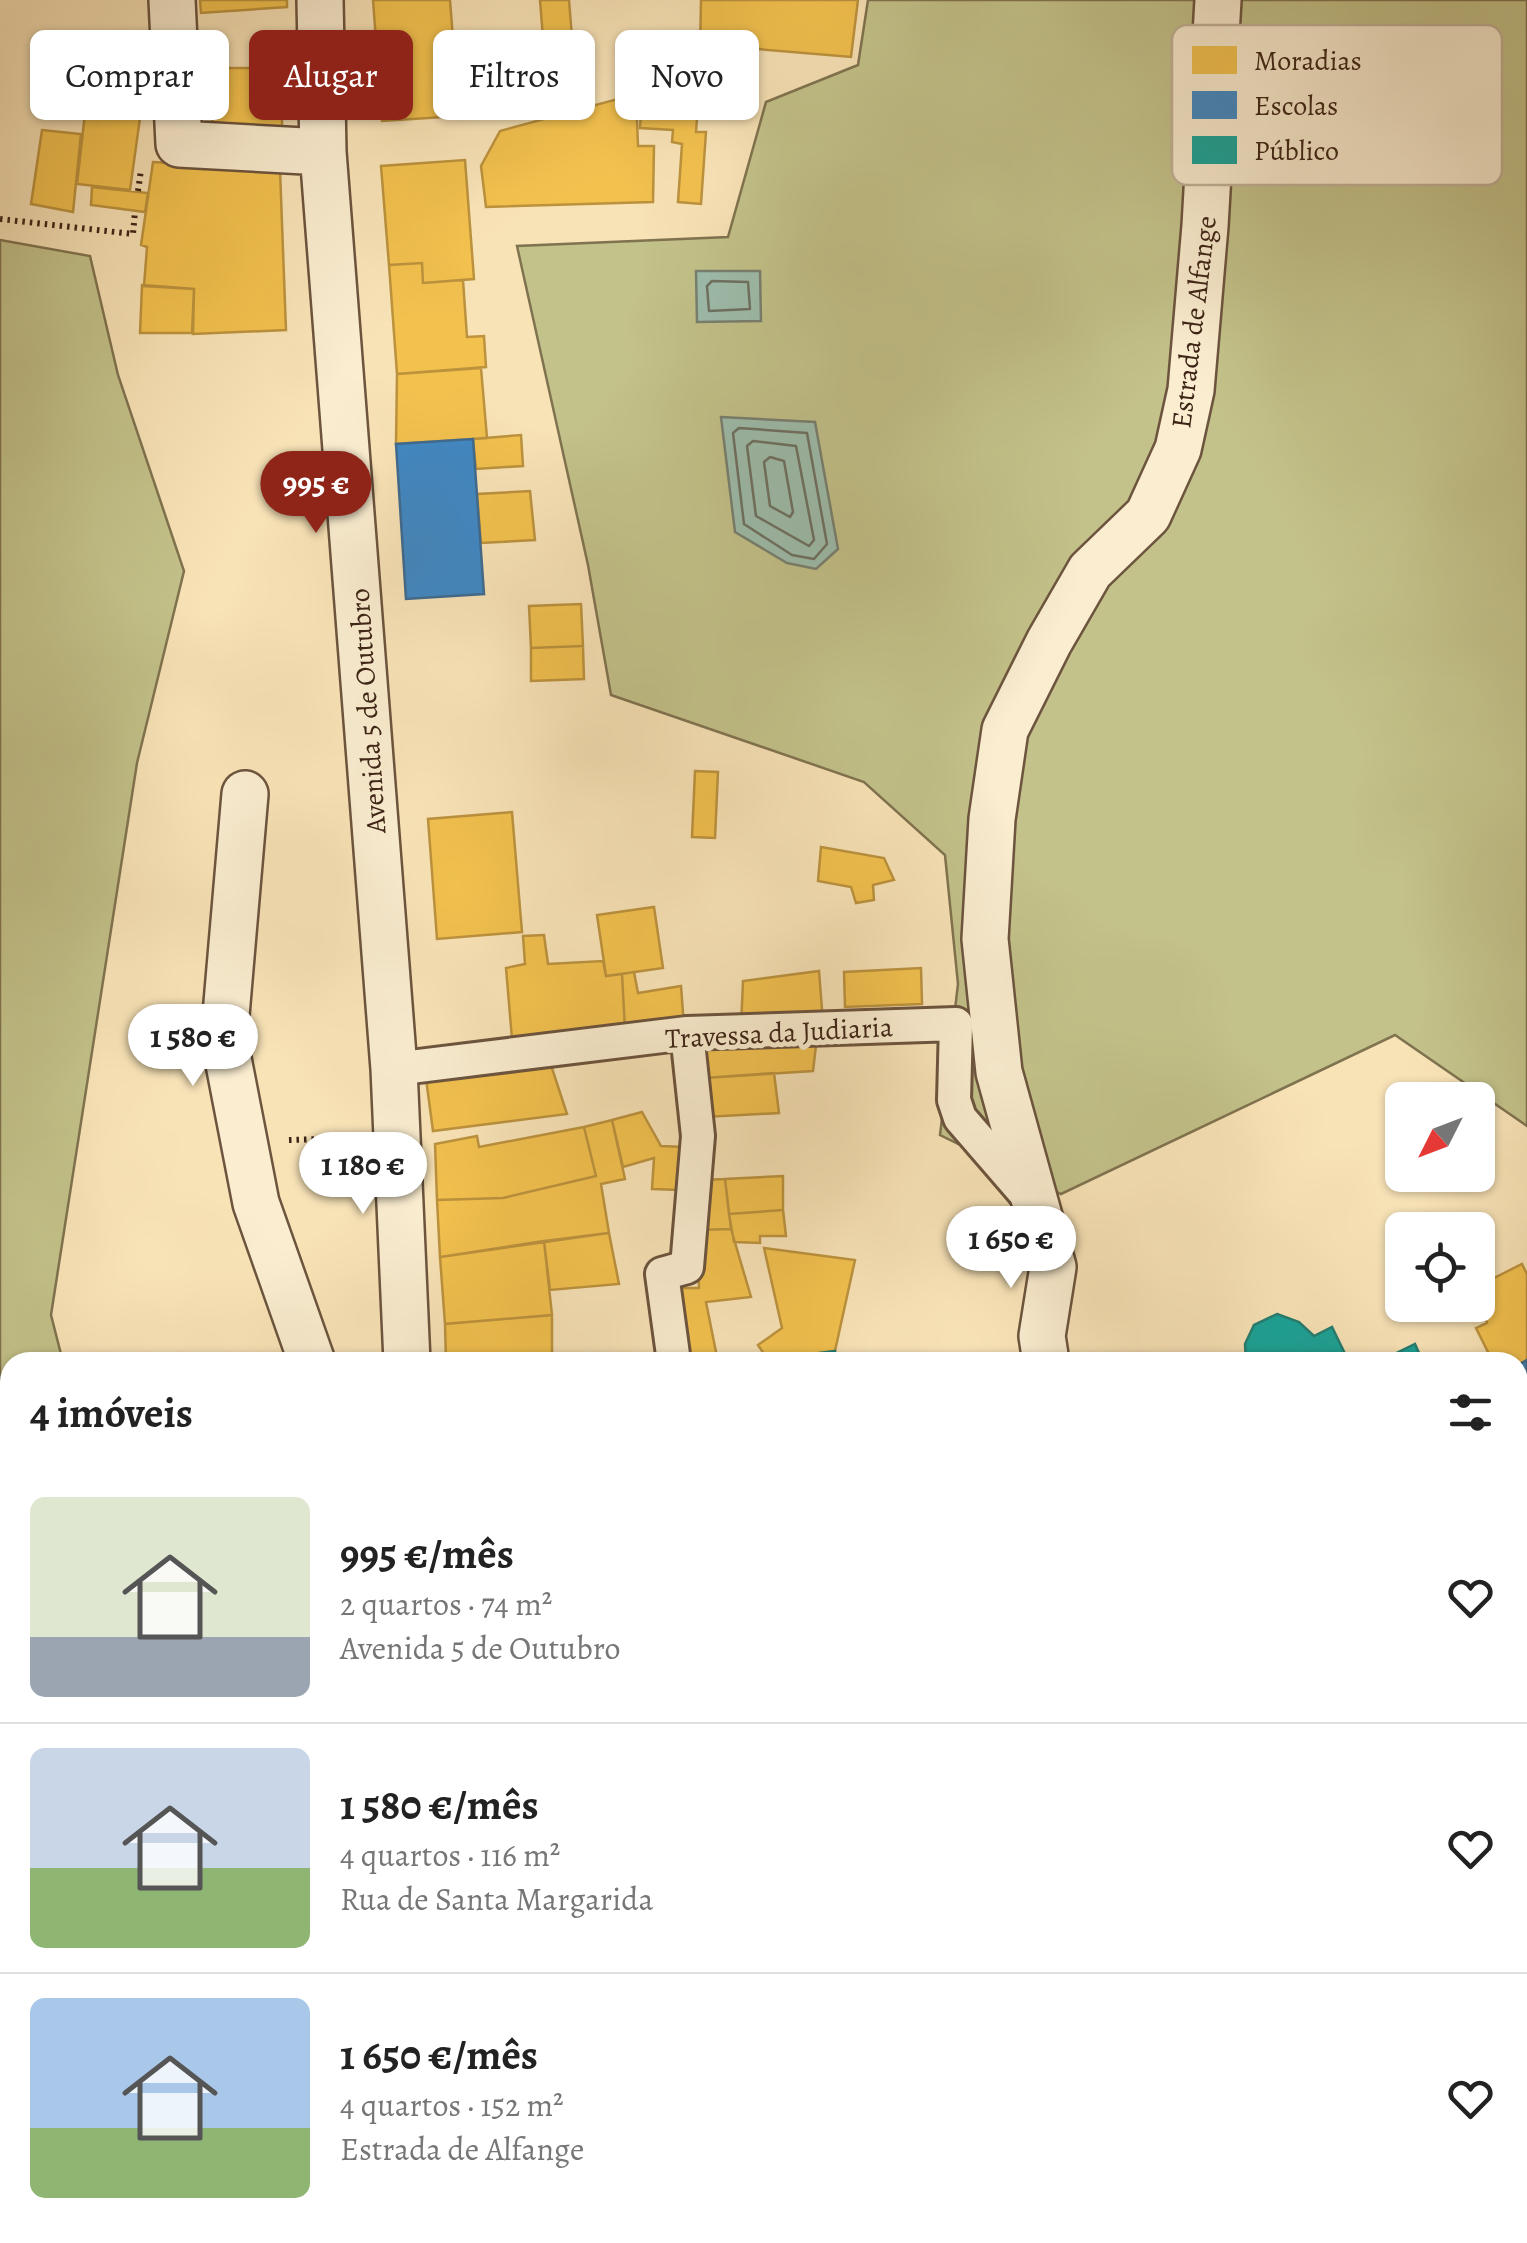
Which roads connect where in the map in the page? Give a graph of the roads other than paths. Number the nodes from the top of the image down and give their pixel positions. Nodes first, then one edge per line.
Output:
1 (172, 0) edge
2 (320, 0) edge
3 (1218, 0) edge
4 (1217, 25) edge
5 (324, 152) junction
6 (1208, 185) edge
7 (245, 794) dead end
8 (687, 1033) junction
9 (394, 1069) junction
10 (1034, 1204) junction
11 (308, 1352) edge
12 (407, 1352) edge
13 (673, 1352) edge
14 (1044, 1352) edge

1 - 5 street
2 - 5 street, Avenida 5 de Outubro
3 - 4 street, Estrada de Alfange
5 - 9 street, Avenida 5 de Outubro
6 - 10 street, Estrada de Alfange
7 - 11 street
8 - 9 street, Travessa da Judiaria
8 - 10 street, Travessa da Judiaria
8 - 13 street
9 - 12 street, Avenida 5 de Outubro
10 - 14 street, Estrada de Alfange

